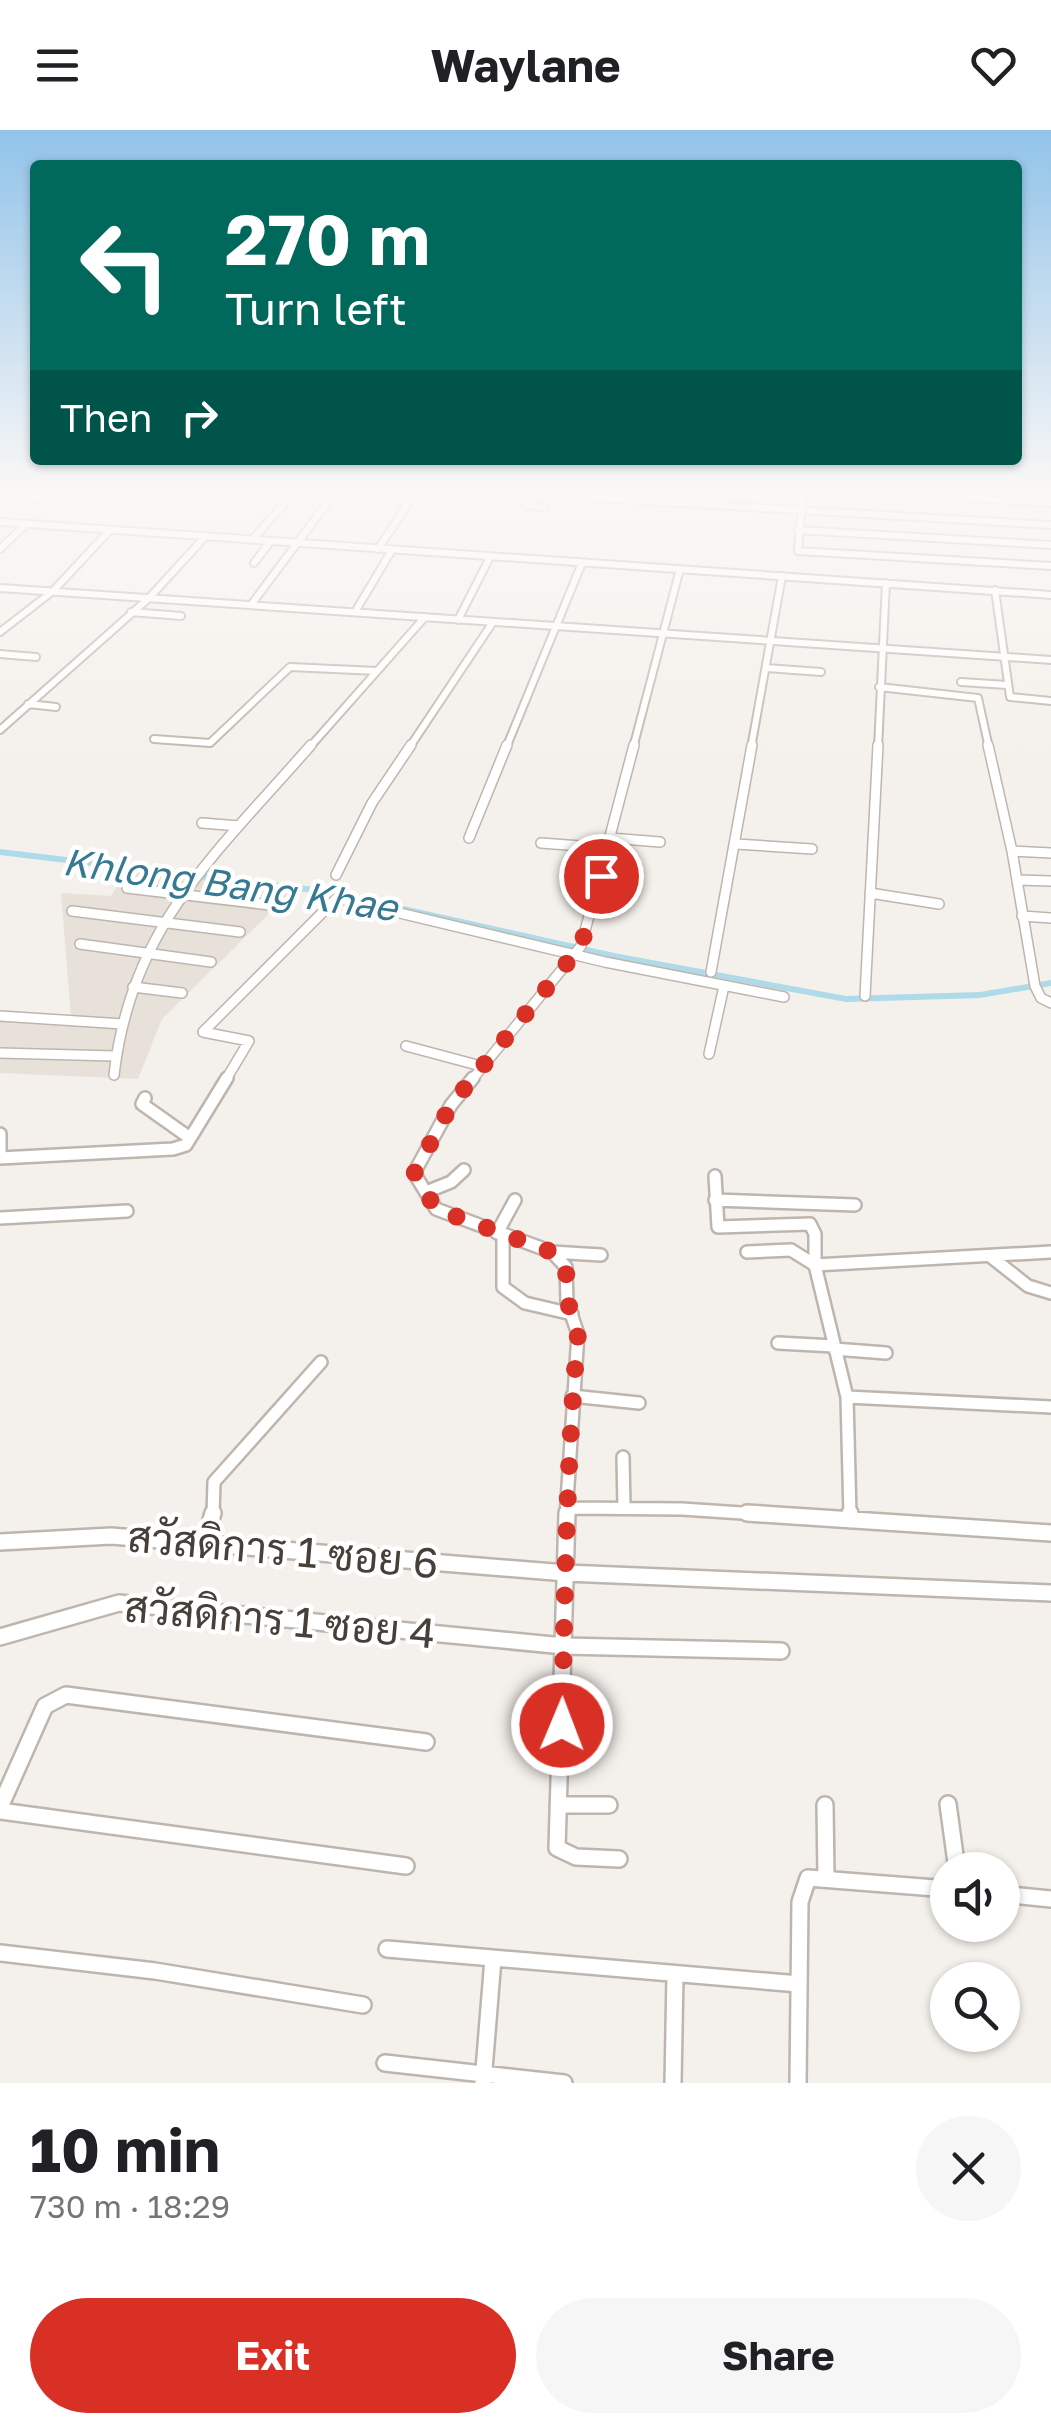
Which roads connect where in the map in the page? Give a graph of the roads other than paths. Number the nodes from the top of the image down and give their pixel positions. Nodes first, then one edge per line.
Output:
1 (61, 582) edge
2 (164, 582) edge
3 (268, 582) edge
4 (373, 582) edge
5 (477, 582) edge
6 (575, 582) edge
7 (677, 582) edge
8 (781, 582) edge
9 (873, 582) edge
10 (886, 583) junction
11 (0, 588) edge
12 (994, 590) junction
13 (53, 591) junction
14 (1051, 594) edge
15 (149, 598) junction
16 (251, 605) junction
17 (130, 612) junction
18 (355, 612) junction
19 (182, 616) dead end
20 (425, 617) junction
21 (458, 620) junction
22 (493, 622) junction
23 (558, 626) junction
24 (0, 632) edge
25 (664, 634) junction
26 (771, 641) junction
27 (881, 648) junction
28 (0, 654) edge
29 (36, 657) dead end
30 (1002, 657) junction
31 (1051, 660) edge
32 (767, 668) junction
33 (377, 671) junction
34 (821, 672) dead end
35 (961, 682) dead end
36 (879, 687) junction
37 (1008, 689) junction
38 (1051, 701) edge
39 (28, 704) junction
40 (56, 707) dead end
41 (0, 730) edge
42 (154, 739) dead end
43 (202, 823) dead end
44 (239, 826) junction
45 (469, 838) dead end
46 (660, 842) dead end
47 (541, 843) dead end
48 (608, 843) junction
49 (736, 844) junction
50 (812, 850) dead end
51 (1012, 851) junction
52 (1051, 852) edge
53 (336, 875) dead end
54 (1017, 880) junction
55 (1051, 882) edge
56 (127, 888) dead end
57 (870, 893) junction
58 (179, 895) junction
59 (939, 904) dead end
60 (270, 906) dead end
61 (72, 911) dead end
62 (1022, 916) junction
63 (1051, 918) edge
64 (162, 922) junction
65 (240, 932) dead end
66 (80, 944) dead end
67 (577, 950) junction
68 (145, 952) junction
69 (211, 962) dead end
70 (711, 972) dead end
71 (133, 986) junction
72 (724, 986) junction
73 (182, 993) dead end
74 (865, 996) dead end
75 (784, 998) dead end
76 (1051, 1003) edge
77 (0, 1016) edge
78 (123, 1024) junction
79 (406, 1046) dead end
80 (0, 1052) edge
81 (710, 1054) dead end
82 (114, 1056) junction
83 (482, 1066) junction
84 (114, 1075) dead end
85 (145, 1098) dead end
86 (0, 1134) edge
87 (190, 1138) junction
88 (0, 1158) edge
89 (464, 1170) dead end
90 (715, 1176) dead end
91 (426, 1192) junction
92 (516, 1200) dead end
93 (715, 1200) junction
94 (855, 1205) dead end
95 (128, 1211) dead end
96 (0, 1218) edge
97 (500, 1234) junction
98 (552, 1252) junction
99 (747, 1252) dead end
100 (1051, 1252) edge
101 (601, 1255) dead end
102 (990, 1255) junction
103 (815, 1265) junction
104 (1051, 1293) edge
105 (572, 1314) junction
106 (778, 1344) dead end
107 (834, 1347) junction
108 (886, 1352) dead end
109 (320, 1362) dead end
110 (572, 1396) junction
111 (847, 1397) junction
112 (639, 1403) dead end
113 (1051, 1407) edge
114 (624, 1457) dead end
115 (570, 1508) junction
116 (624, 1508) junction
117 (850, 1520) junction
118 (1051, 1533) edge
119 (205, 1541) junction
120 (0, 1542) edge
121 (566, 1574) junction
122 (1051, 1592) edge
123 (0, 1637) edge
124 (564, 1646) junction
125 (781, 1651) dead end
126 (426, 1742) dead end
127 (948, 1804) dead end
128 (825, 1805) dead end
129 (558, 1806) junction
130 (609, 1806) dead end
131 (0, 1809) edge
132 (955, 1852) edge
133 (619, 1859) dead end
134 (406, 1866) dead end
135 (826, 1876) junction
136 (930, 1887) edge
137 (1020, 1896) edge
138 (1051, 1900) edge
139 (388, 1949) dead end
140 (0, 1952) edge
141 (493, 1959) junction
142 (675, 1975) junction
143 (798, 1984) junction
144 (364, 2005) dead end
145 (385, 2063) dead end
146 (483, 2080) edge
147 (564, 2083) edge
148 (673, 2083) edge
149 (798, 2083) edge

1 - 13 street
2 - 15 street
3 - 16 street
4 - 18 street
5 - 21 street
6 - 23 street
7 - 25 street
8 - 26 street
9 - 10 street
10 - 12 street
10 - 27 street
11 - 13 street
12 - 14 street
12 - 30 street
13 - 15 street
13 - 24 street
15 - 16 street
15 - 17 street
16 - 18 street
17 - 19 street
17 - 39 street
18 - 20 street
20 - 21 street
20 - 33 street
21 - 22 street
22 - 23 street
22 - 53 street
23 - 25 street
23 - 45 street
25 - 26 street
25 - 48 street
26 - 27 street
26 - 32 street
27 - 30 street
27 - 36 street
28 - 29 street
30 - 31 street
30 - 37 street
32 - 34 street
32 - 49 street
33 - 42 street
33 - 44 street
35 - 37 street
36 - 51 street
36 - 57 street
37 - 38 street
39 - 40 street
39 - 41 street
43 - 44 street
44 - 58 street
46 - 48 street
47 - 48 street
48 - 67 street
49 - 50 street
49 - 70 street
51 - 52 street
51 - 54 street
54 - 55 street
54 - 62 street
56 - 58 street
57 - 59 street
57 - 74 street
58 - 60 street
58 - 64 street
61 - 64 street
62 - 63 street
62 - 76 street
64 - 65 street
64 - 68 street
66 - 68 street
67 - 72 street
67 - 83 street
67 - 87 street
68 - 69 street
68 - 71 street
71 - 73 street
71 - 78 street
72 - 75 street
72 - 81 street
77 - 78 street
78 - 82 street
79 - 83 street
80 - 82 street
82 - 84 street
83 - 91 street
85 - 87 street
86 - 88 street
87 - 88 street
89 - 91 street
90 - 93 street
91 - 97 street
92 - 97 street
93 - 94 street
93 - 103 street
95 - 96 street
97 - 98 street
97 - 105 street
98 - 101 street
98 - 105 street
99 - 103 street
100 - 102 street
102 - 103 street
102 - 104 street
103 - 107 street
105 - 110 street
106 - 107 street
107 - 108 street
107 - 111 street
109 - 119 street
110 - 112 street
110 - 115 street
111 - 113 street
111 - 117 street
114 - 116 street
115 - 116 street
115 - 121 street
116 - 117 street
117 - 118 street
119 - 120 street, สวัสดิการ 1 ซอย 6
119 - 121 street, สวัสดิการ 1 ซอย 6
121 - 122 street, สวัสดิการ 1 ซอย 6
121 - 124 street
123 - 124 street, สวัสดิการ 1 ซอย 4
124 - 125 street, สวัสดิการ 1 ซอย 4
124 - 129 street
126 - 131 street
127 - 132 street
128 - 135 street
129 - 130 street
129 - 133 street
131 - 134 street
135 - 136 street
135 - 143 street
137 - 138 street
139 - 141 street
140 - 144 street
141 - 142 street
141 - 146 street
142 - 143 street
142 - 148 street
143 - 149 street
145 - 146 street
146 - 147 street

